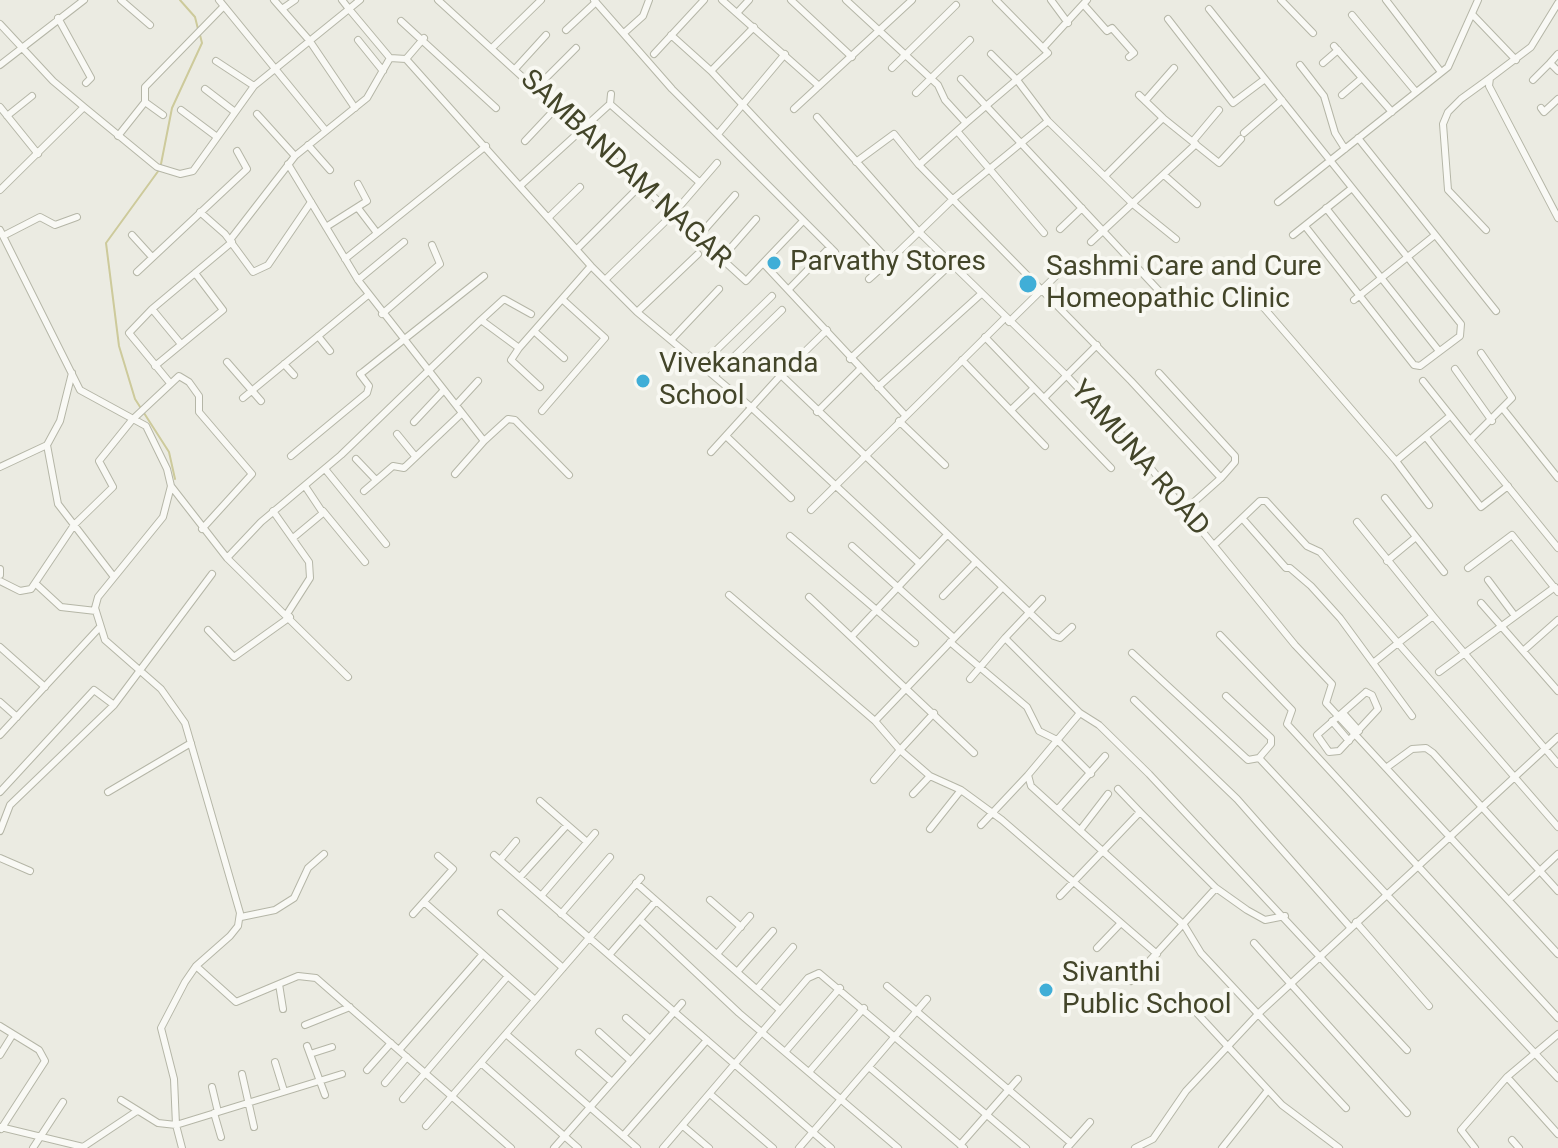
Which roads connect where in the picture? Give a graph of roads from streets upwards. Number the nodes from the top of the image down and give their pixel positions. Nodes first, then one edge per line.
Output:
1 (84, 0) edge
2 (121, 0) edge
3 (274, 0) edge
4 (295, 0) edge
5 (342, 0) edge
6 (360, 0) edge
7 (438, 0) edge
8 (541, 0) edge
9 (649, 0) edge
10 (704, 0) edge
11 (722, 0) edge
12 (749, 0) edge
13 (791, 0) edge
14 (846, 0) edge
15 (863, 0) edge
16 (912, 0) edge
17 (996, 0) edge
18 (1051, 0) edge
19 (1281, 0) edge
20 (1386, 0) edge
21 (1478, 0) edge
22 (595, 1) edge
23 (221, 3) edge
24 (1086, 3) edge
25 (1558, 3) edge
26 (956, 5) dead end
27 (855, 8) junction
28 (282, 9) junction
29 (349, 9) junction
30 (1209, 9) dead end
31 (737, 13) junction
32 (1472, 14) junction
33 (1352, 15) dead end
34 (58, 18) junction
35 (1168, 19) dead end
36 (401, 21) dead end
37 (1068, 23) junction
38 (0, 24) edge
39 (150, 25) dead end
40 (754, 27) junction
41 (566, 30) dead end
42 (879, 32) junction
43 (624, 33) junction
44 (1313, 33) dead end
45 (546, 35) dead end
46 (671, 35) junction
47 (424, 38) junction
48 (309, 40) junction
49 (358, 40) dead end
50 (970, 40) dead end
51 (21, 46) junction
52 (493, 47) junction
53 (576, 48) dead end
54 (1043, 48) junction
55 (654, 54) dead end
56 (785, 54) junction
57 (991, 54) dead end
58 (1558, 54) edge
59 (905, 55) junction
60 (852, 57) junction
61 (1129, 57) dead end
62 (390, 58) junction
63 (406, 59) junction
64 (1516, 60) junction
65 (216, 61) dead end
66 (1323, 63) dead end
67 (1550, 63) junction
68 (0, 65) edge
69 (1300, 65) dead end
70 (892, 68) dead end
71 (1174, 68) dead end
72 (515, 69) junction
73 (274, 70) junction
74 (383, 71) junction
75 (711, 71) junction
76 (1558, 71) edge
77 (1441, 72) junction
78 (930, 77) junction
79 (1362, 78) junction
80 (1490, 78) junction
81 (961, 79) dead end
82 (1265, 79) junction
83 (1017, 80) junction
84 (1533, 80) dead end
85 (86, 83) dead end
86 (254, 86) junction
87 (819, 86) junction
88 (536, 88) junction
89 (205, 89) dead end
90 (1416, 92) junction
91 (916, 93) dead end
92 (611, 94) dead end
93 (1342, 95) dead end
94 (32, 96) dead end
95 (1558, 99) edge
96 (1282, 100) junction
97 (145, 102) junction
98 (610, 104) junction
99 (742, 105) junction
100 (986, 106) junction
101 (0, 107) edge
102 (84, 107) junction
103 (557, 107) junction
104 (355, 108) junction
105 (496, 108) dead end
106 (1541, 108) dead end
107 (794, 109) dead end
108 (181, 110) dead end
109 (1219, 110) dead end
110 (235, 112) junction
111 (1392, 112) junction
112 (257, 114) dead end
113 (163, 115) dead end
114 (7, 116) junction
115 (817, 117) dead end
116 (1163, 118) junction
117 (1048, 121) junction
118 (966, 123) junction
119 (326, 131) junction
120 (957, 131) junction
121 (582, 132) junction
122 (718, 134) junction
123 (118, 136) junction
124 (217, 137) junction
125 (1358, 138) junction
126 (525, 141) dead end
127 (1195, 142) junction
128 (1019, 144) junction
129 (308, 145) junction
130 (486, 146) junction
131 (1345, 149) junction
132 (237, 151) dead end
133 (38, 154) junction
134 (295, 156) junction
135 (1330, 160) junction
136 (856, 162) junction
137 (717, 163) dead end
138 (288, 164) junction
139 (919, 165) junction
140 (330, 170) dead end
141 (988, 171) junction
142 (1106, 175) junction
143 (1164, 175) junction
144 (699, 182) junction
145 (358, 184) dead end
146 (521, 185) junction
147 (641, 185) junction
148 (580, 187) dead end
149 (1352, 188) junction
150 (0, 190) edge
151 (735, 195) dead end
152 (953, 199) junction
153 (311, 202) junction
154 (1278, 202) dead end
155 (1197, 204) dead end
156 (1134, 205) junction
157 (358, 208) junction
158 (1082, 208) junction
159 (1326, 208) junction
160 (200, 212) junction
161 (673, 214) junction
162 (77, 217) dead end
163 (549, 217) junction
164 (1558, 218) edge
165 (756, 219) dead end
166 (803, 221) junction
167 (1305, 226) junction
168 (326, 227) junction
169 (1060, 229) dead end
170 (1486, 230) dead end
171 (1104, 231) junction
172 (919, 232) junction
173 (1, 233) edge
174 (377, 233) junction
175 (1044, 233) dead end
176 (132, 235) dead end
177 (1293, 235) dead end
178 (1435, 235) junction
179 (698, 237) junction
180 (1176, 239) dead end
181 (231, 241) junction
182 (404, 242) dead end
183 (1091, 242) dead end
184 (432, 245) dead end
185 (577, 249) junction
186 (698, 254) dead end
187 (152, 257) junction
188 (1407, 258) junction
189 (345, 259) junction
190 (721, 259) junction
191 (889, 261) junction
192 (763, 263) junction
193 (951, 264) junction
194 (1067, 265) dead end
195 (591, 266) junction
196 (137, 272) dead end
197 (195, 273) junction
198 (484, 276) dead end
199 (1381, 278) junction
200 (869, 279) dead end
201 (358, 280) junction
202 (605, 280) junction
203 (719, 289) dead end
204 (789, 289) junction
205 (1041, 291) junction
206 (1161, 293) dead end
207 (981, 294) junction
208 (368, 295) junction
209 (772, 296) dead end
210 (1356, 298) junction
211 (562, 299) junction
212 (1264, 308) dead end
213 (152, 309) junction
214 (782, 310) dead end
215 (1496, 311) dead end
216 (637, 312) junction
217 (382, 314) junction
218 (531, 314) dead end
219 (481, 320) junction
220 (1007, 320) junction
221 (827, 330) junction
222 (534, 331) junction
223 (318, 336) junction
224 (985, 337) junction
225 (402, 339) junction
226 (671, 340) junction
227 (181, 344) junction
228 (1097, 345) junction
229 (519, 348) junction
230 (330, 351) dead end
231 (1439, 351) junction
232 (1481, 353) dead end
233 (564, 358) dead end
234 (850, 359) junction
235 (962, 360) junction
236 (227, 362) dead end
237 (284, 364) junction
238 (701, 365) junction
239 (155, 366) junction
240 (860, 369) junction
241 (1455, 369) dead end
242 (73, 371) junction
243 (429, 372) junction
244 (1159, 373) dead end
245 (294, 375) dead end
246 (781, 375) junction
247 (714, 376) junction
248 (1067, 376) junction
249 (478, 381) dead end
250 (1423, 381) dead end
251 (170, 383) junction
252 (540, 387) dead end
253 (878, 387) junction
254 (1034, 388) junction
255 (444, 390) junction
256 (252, 391) junction
257 (243, 398) dead end
258 (1044, 398) junction
259 (261, 401) dead end
260 (456, 405) junction
261 (751, 407) junction
262 (1011, 410) junction
263 (1504, 410) junction
264 (542, 411) dead end
265 (817, 412) junction
266 (462, 413) junction
267 (905, 415) junction
268 (1450, 416) junction
269 (135, 418) junction
270 (899, 421) junction
271 (1492, 421) junction
272 (414, 422) dead end
273 (397, 434) dead end
274 (726, 436) junction
275 (1426, 437) junction
276 (1470, 440) junction
277 (484, 441) junction
278 (47, 445) junction
279 (1045, 446) dead end
280 (711, 452) dead end
281 (864, 454) junction
282 (291, 456) dead end
283 (415, 456) junction
284 (356, 459) dead end
285 (1396, 461) junction
286 (945, 465) dead end
287 (0, 467) edge
288 (1111, 468) dead end
289 (325, 469) junction
290 (455, 474) dead end
291 (569, 475) dead end
292 (1221, 478) junction
293 (1558, 478) edge
294 (376, 480) junction
295 (836, 483) junction
296 (171, 486) junction
297 (305, 486) junction
298 (1508, 486) junction
299 (364, 491) dead end
300 (791, 498) dead end
301 (1385, 498) dead end
302 (1429, 505) dead end
303 (811, 510) dead end
304 (1185, 510) junction
305 (273, 511) junction
306 (323, 511) junction
307 (1242, 518) junction
308 (1357, 522) dead end
309 (74, 525) junction
310 (202, 529) junction
311 (790, 536) dead end
312 (946, 536) junction
313 (1416, 537) junction
314 (293, 538) junction
315 (386, 544) dead end
316 (1214, 545) junction
317 (852, 546) dead end
318 (1558, 548) edge
319 (227, 558) junction
320 (1387, 561) junction
321 (365, 562) dead end
322 (919, 563) junction
323 (975, 563) junction
324 (1468, 568) dead end
325 (0, 569) edge
326 (1444, 572) dead end
327 (212, 574) dead end
328 (114, 577) junction
329 (0, 578) edge
330 (1488, 580) dead end
331 (35, 583) junction
332 (898, 587) junction
333 (1001, 589) junction
334 (1556, 590) edge
335 (729, 595) dead end
336 (943, 596) dead end
337 (809, 597) dead end
338 (1042, 599) dead end
339 (1481, 603) dead end
340 (875, 610) junction
341 (96, 611) junction
342 (1028, 614) junction
343 (289, 616) junction
344 (1433, 616) junction
345 (1515, 616) junction
346 (1558, 620) edge
347 (1502, 626) junction
348 (1072, 627) dead end
349 (99, 628) junction
350 (208, 630) dead end
351 (853, 635) junction
352 (1220, 635) dead end
353 (1005, 638) junction
354 (952, 640) junction
355 (915, 643) dead end
356 (1398, 643) junction
357 (0, 647) edge
358 (1523, 651) junction
359 (1132, 653) dead end
360 (1463, 653) junction
361 (1373, 663) junction
362 (979, 668) junction
363 (138, 670) junction
364 (1439, 672) dead end
365 (348, 677) dead end
366 (1558, 677) edge
367 (970, 679) dead end
368 (1551, 683) junction
369 (45, 687) junction
370 (908, 687) junction
371 (1558, 691) edge
372 (1226, 696) dead end
373 (1134, 700) dead end
374 (0, 702) edge
375 (114, 705) junction
376 (934, 713) junction
377 (1080, 713) junction
378 (1412, 716) dead end
379 (17, 717) junction
380 (1338, 717) junction
381 (875, 721) junction
382 (0, 735) edge
383 (1354, 735) junction
384 (1558, 737) edge
385 (1057, 740) junction
386 (191, 743) junction
387 (1544, 748) junction
388 (900, 750) junction
389 (974, 753) dead end
390 (1105, 756) dead end
391 (1259, 758) junction
392 (1558, 764) edge
393 (1386, 768) junction
394 (1091, 774) junction
395 (1028, 775) junction
396 (930, 776) junction
397 (1513, 777) junction
398 (874, 780) dead end
399 (1118, 789) dead end
400 (961, 790) junction
401 (0, 792) edge
402 (108, 792) dead end
403 (913, 794) dead end
404 (1108, 794) dead end
405 (540, 801) dead end
406 (1483, 805) junction
407 (1058, 809) junction
408 (992, 812) junction
409 (1140, 812) junction
410 (2, 818) edge
411 (567, 825) junction
412 (981, 825) dead end
413 (1558, 827) edge
414 (930, 829) dead end
415 (1081, 829) junction
416 (0, 831) edge
417 (595, 833) dead end
418 (1448, 835) junction
419 (516, 841) dead end
420 (587, 842) junction
421 (1104, 851) junction
422 (324, 854) dead end
423 (1558, 854) edge
424 (438, 856) dead end
425 (610, 857) dead end
426 (0, 858) edge
427 (1416, 866) junction
428 (30, 871) dead end
429 (1540, 871) junction
430 (520, 877) junction
431 (1073, 882) junction
432 (1216, 888) junction
433 (1558, 891) edge
434 (541, 896) junction
435 (1060, 896) dead end
436 (1384, 896) junction
437 (1512, 897) dead end
438 (710, 900) dead end
439 (656, 901) junction
440 (424, 902) junction
441 (501, 913) dead end
442 (413, 914) dead end
443 (561, 914) junction
444 (750, 916) dead end
445 (1285, 916) junction
446 (241, 917) junction
447 (640, 920) junction
448 (1353, 924) junction
449 (1119, 925) junction
450 (1184, 925) junction
451 (741, 927) junction
452 (773, 931) dead end
453 (589, 938) junction
454 (1254, 943) dead end
455 (793, 947) dead end
456 (1097, 948) dead end
457 (483, 954) junction
458 (717, 954) junction
459 (1157, 954) junction
460 (1321, 954) junction
461 (1558, 954) edge
462 (609, 955) junction
463 (196, 966) junction
464 (563, 968) junction
465 (737, 972) junction
466 (508, 976) junction
467 (1131, 981) dead end
468 (1292, 981) junction
469 (279, 984) junction
470 (887, 986) dead end
471 (840, 988) junction
472 (757, 989) junction
473 (1182, 997) dead end
474 (927, 999) dead end
475 (535, 1000) junction
476 (682, 1003) dead end
477 (1429, 1006) dead end
478 (350, 1007) junction
479 (864, 1008) junction
480 (283, 1009) dead end
481 (780, 1010) junction
482 (916, 1011) junction
483 (674, 1012) junction
484 (1259, 1013) junction
485 (626, 1018) dead end
486 (1558, 1018) edge
487 (305, 1025) dead end
488 (0, 1026) edge
489 (599, 1032) dead end
490 (762, 1033) junction
491 (13, 1034) junction
492 (506, 1034) junction
493 (1558, 1034) edge
494 (895, 1036) junction
495 (650, 1039) junction
496 (707, 1040) junction
497 (391, 1043) junction
498 (1227, 1046) junction
499 (332, 1047) dead end
500 (399, 1050) junction
501 (1407, 1050) dead end
502 (785, 1052) junction
503 (579, 1053) dead end
504 (0, 1055) edge
505 (1533, 1055) junction
506 (407, 1057) junction
507 (631, 1061) junction
508 (275, 1062) dead end
509 (481, 1063) junction
510 (736, 1065) junction
511 (869, 1067) junction
512 (367, 1070) dead end
513 (425, 1072) junction
514 (809, 1072) junction
515 (242, 1074) dead end
516 (342, 1074) dead end
517 (1507, 1077) junction
518 (1558, 1078) edge
519 (1018, 1079) dead end
520 (320, 1082) junction
521 (612, 1082) junction
522 (385, 1083) dead end
523 (212, 1087) dead end
524 (1008, 1090) junction
525 (1268, 1090) junction
526 (284, 1091) junction
527 (710, 1094) junction
528 (325, 1095) dead end
529 (452, 1096) junction
530 (403, 1099) dead end
531 (841, 1099) junction
532 (121, 1100) dead end
533 (63, 1102) dead end
534 (249, 1102) junction
535 (590, 1107) junction
536 (1346, 1108) dead end
537 (137, 1111) junction
538 (216, 1112) junction
539 (1407, 1113) dead end
540 (987, 1115) junction
541 (1090, 1122) dead end
542 (176, 1125) junction
543 (426, 1126) dead end
544 (683, 1126) junction
545 (254, 1127) dead end
546 (1, 1129) edge
547 (813, 1132) junction
548 (1558, 1134) edge
549 (564, 1136) junction
550 (623, 1136) junction
551 (221, 1137) dead end
552 (40, 1138) junction
553 (1512, 1140) dead end
554 (1069, 1146) edge
555 (86, 1147) edge
556 (961, 1147) edge
557 (1138, 1147) edge
558 (1336, 1147) edge
559 (33, 1148) edge
560 (182, 1148) edge
561 (511, 1148) edge
562 (554, 1148) edge
563 (578, 1148) edge
564 (637, 1148) edge
565 (663, 1148) edge
566 (709, 1148) edge
567 (773, 1148) edge
568 (799, 1148) edge
569 (831, 1148) edge
570 (898, 1148) edge
571 (1026, 1148) edge
572 (1222, 1148) edge
573 (1475, 1148) edge
574 (1519, 1148) edge

1 - 34 street
2 - 39 street
3 - 28 street
4 - 28 street
5 - 29 street
6 - 29 street
7 - 52 street, SAMBANDAM NAGAR
8 - 52 street
9 - 43 street
10 - 46 street
11 - 31 street
12 - 31 street
13 - 60 street
14 - 27 street
15 - 27 street
16 - 42 street
17 - 54 street
18 - 37 street
19 - 44 street
20 - 77 street
21 - 32 street
22 - 41 street
22 - 43 street
23 - 73 street
23 - 97 street
24 - 37 street
24 - 61 street
25 - 64 street
26 - 59 street
27 - 42 street
28 - 48 street
29 - 48 street
29 - 62 street
30 - 82 street
31 - 40 street
32 - 64 street
32 - 77 street
33 - 90 street
34 - 51 street
34 - 85 street
35 - 82 street
36 - 47 street
37 - 54 street
38 - 51 street
40 - 56 street
40 - 75 street
42 - 59 street
42 - 60 street
43 - 122 street
45 - 72 street
46 - 55 street
46 - 75 street
47 - 63 street
47 - 105 street
48 - 73 street
48 - 104 street
49 - 74 street
50 - 78 street
51 - 68 street
51 - 102 street
52 - 72 street, SAMBANDAM NAGAR
53 - 88 street
54 - 83 street
56 - 87 street
56 - 99 street
57 - 83 street
58 - 67 street
59 - 70 street
59 - 78 street
60 - 87 street
62 - 63 street
62 - 74 street
63 - 130 street
64 - 80 street
65 - 86 street
66 - 79 street
67 - 76 street
67 - 84 street
69 - 131 street
71 - 116 street
72 - 88 street, SAMBANDAM NAGAR
73 - 86 street
73 - 119 street
74 - 104 street
75 - 99 street
77 - 90 street
78 - 91 street
78 - 118 street
79 - 93 street
79 - 111 street
80 - 164 street
80 - 170 street
81 - 100 street
82 - 96 street
83 - 100 street
83 - 117 street
86 - 110 street
87 - 107 street
88 - 103 street, SAMBANDAM NAGAR
89 - 110 street
90 - 111 street
92 - 98 street
94 - 114 street
95 - 106 street
96 - 127 street
96 - 135 street
97 - 113 street
97 - 123 street
98 - 121 street
98 - 144 street
99 - 122 street
99 - 191 street
100 - 118 street
100 - 128 street
101 - 114 street
102 - 123 street
102 - 133 street
103 - 121 street, SAMBANDAM NAGAR
103 - 126 street
104 - 119 street
108 - 124 street
109 - 127 street
110 - 124 street
111 - 125 street
112 - 134 street
114 - 133 street
115 - 136 street, YAMUNA ROAD
116 - 127 street
116 - 142 street
117 - 128 street
117 - 142 street
118 - 120 street
119 - 129 street
120 - 139 street
120 - 141 street
121 - 146 street
121 - 147 street, SAMBANDAM NAGAR
122 - 166 street
123 - 124 street
125 - 131 street
125 - 178 street
127 - 143 street
128 - 141 street
128 - 158 street
129 - 134 street
129 - 140 street
130 - 146 street
130 - 174 street
131 - 135 street
132 - 160 street
133 - 150 street
134 - 138 street
135 - 149 street
135 - 154 street
136 - 139 street
136 - 172 street, YAMUNA ROAD
137 - 144 street
138 - 153 street
138 - 181 street
139 - 152 street
141 - 152 street
141 - 175 street
142 - 156 street
143 - 155 street
143 - 156 street
144 - 161 street
145 - 157 street
146 - 163 street
147 - 161 street, SAMBANDAM NAGAR
147 - 185 street
148 - 163 street
149 - 159 street
149 - 188 street
151 - 179 street
152 - 172 street
152 - 205 street
153 - 168 street
153 - 181 street
156 - 171 street
156 - 180 street
157 - 168 street
157 - 174 street
158 - 169 street
158 - 171 street
159 - 167 street
159 - 199 street
160 - 181 street
160 - 187 street
161 - 179 street, SAMBANDAM NAGAR
161 - 202 street
162 - 173 street
163 - 185 street
165 - 190 street
166 - 192 street
166 - 204 street
167 - 177 street
167 - 210 street
168 - 189 street
171 - 183 street
171 - 206 street
172 - 191 street
172 - 193 street, YAMUNA ROAD
173 - 242 street
174 - 189 street
176 - 187 street
178 - 188 street
178 - 215 street
179 - 190 street, SAMBANDAM NAGAR
181 - 197 street
182 - 201 street
184 - 217 street
185 - 195 street
186 - 216 street
187 - 196 street
188 - 199 street
188 - 231 street
189 - 201 street
190 - 192 street, SAMBANDAM NAGAR
191 - 200 street
192 - 204 street, SAMBANDAM NAGAR
193 - 207 street, YAMUNA ROAD
193 - 234 street
194 - 205 street
195 - 202 street
195 - 211 street
197 - 213 street
197 - 227 street
198 - 225 street
199 - 210 street
199 - 231 street
201 - 208 street
202 - 216 street
203 - 226 street
204 - 221 street, SAMBANDAM NAGAR
205 - 220 street
205 - 228 street
207 - 220 street, YAMUNA ROAD
207 - 253 street
208 - 217 street
208 - 223 street
209 - 238 street
210 - 231 street
211 - 222 street
211 - 264 street
212 - 285 street
213 - 227 street
213 - 239 street
214 - 247 street
216 - 226 street
217 - 225 street
218 - 219 street
219 - 229 street
219 - 243 street
220 - 224 street
220 - 248 street, YAMUNA ROAD
221 - 234 street, SAMBANDAM NAGAR
221 - 246 street
222 - 229 street
222 - 233 street
223 - 230 street
223 - 237 street
224 - 235 street
224 - 254 street
225 - 243 street
225 - 282 street
226 - 238 street
227 - 239 street
228 - 248 street
228 - 292 street
229 - 252 street
232 - 263 street
234 - 240 street, SAMBANDAM NAGAR
235 - 262 street
235 - 267 street
236 - 256 street
237 - 245 street
237 - 256 street
238 - 247 street
239 - 251 street
240 - 253 street, SAMBANDAM NAGAR
240 - 265 street
241 - 271 street
242 - 269 street
242 - 278 street
243 - 255 street
243 - 289 street
244 - 292 street
246 - 261 street
246 - 265 street
247 - 261 street
248 - 258 street
248 - 304 street, YAMUNA ROAD
249 - 260 street
250 - 268 street
251 - 269 street
251 - 310 street
253 - 267 street, SAMBANDAM NAGAR
254 - 258 street
254 - 262 street
255 - 260 street
255 - 272 street
256 - 257 street
256 - 259 street
258 - 288 street
260 - 266 street
261 - 274 street
261 - 295 street
262 - 279 street
263 - 271 street
263 - 293 street
265 - 281 street
266 - 277 street
266 - 283 street
267 - 270 street
268 - 275 street
268 - 276 street
269 - 296 street
269 - 309 street
270 - 281 street
270 - 286 street
271 - 276 street
273 - 283 street
274 - 280 street
274 - 300 street
275 - 285 street
275 - 298 street
276 - 298 street
277 - 290 street
277 - 291 street
278 - 287 street
278 - 309 street
281 - 295 street
281 - 312 street
283 - 294 street
284 - 294 street
285 - 302 street
289 - 297 street
289 - 315 street
292 - 304 street
294 - 299 street
295 - 303 street
295 - 322 street
296 - 310 street
296 - 328 street
297 - 305 street
297 - 306 street
298 - 318 street
301 - 313 street
304 - 316 street, YAMUNA ROAD
305 - 314 street
305 - 319 street
306 - 314 street
306 - 321 street
307 - 316 street
307 - 356 street
307 - 361 street
308 - 320 street
309 - 328 street
309 - 331 street
310 - 319 street
311 - 340 street
312 - 322 street
312 - 323 street
313 - 320 street
313 - 326 street
314 - 343 street
316 - 380 street, YAMUNA ROAD
317 - 332 street
319 - 343 street
320 - 344 street
322 - 332 street
323 - 333 street
323 - 336 street
324 - 334 street
325 - 329 street
327 - 363 street
328 - 341 street
329 - 331 street
330 - 345 street
331 - 341 street
332 - 340 street
332 - 354 street
333 - 342 street
333 - 354 street
334 - 345 street
335 - 381 street
337 - 351 street
338 - 342 street
339 - 347 street
340 - 351 street
340 - 355 street
341 - 349 street
342 - 348 street
342 - 353 street
343 - 350 street
343 - 365 street
344 - 356 street
344 - 360 street
345 - 347 street
346 - 358 street
347 - 358 street
347 - 360 street
349 - 363 street
349 - 369 street
351 - 370 street
352 - 427 street
353 - 362 street
353 - 377 street
354 - 362 street
354 - 370 street
356 - 361 street
356 - 397 street
357 - 369 street
358 - 368 street
359 - 391 street
360 - 364 street
360 - 387 street
361 - 378 street
362 - 367 street
362 - 385 street
363 - 375 street
363 - 386 street
366 - 368 street
368 - 371 street
369 - 379 street
370 - 376 street
370 - 381 street
372 - 391 street
373 - 448 street
374 - 379 street
375 - 401 street
375 - 410 street
376 - 388 street
376 - 389 street
377 - 385 street
377 - 445 street
379 - 382 street
380 - 383 street
380 - 383 street
380 - 383 street
381 - 388 street
383 - 393 street
384 - 387 street
385 - 394 street
385 - 395 street
386 - 402 street
386 - 446 street
387 - 392 street
387 - 397 street
388 - 396 street
388 - 398 street
390 - 394 street
391 - 436 street
393 - 406 street
393 - 418 street
394 - 407 street
395 - 407 street
395 - 408 street
396 - 400 street
396 - 403 street
397 - 406 street
397 - 413 street
399 - 409 street
400 - 408 street
400 - 414 street
404 - 415 street
405 - 411 street
406 - 418 street
406 - 429 street
407 - 415 street
408 - 412 street
408 - 431 street
409 - 421 street
409 - 432 street
410 - 416 street
411 - 420 street
411 - 430 street
415 - 421 street
417 - 420 street
418 - 427 street
418 - 461 street
419 - 430 street
420 - 434 street
421 - 431 street
421 - 450 street
422 - 446 street
423 - 429 street
424 - 440 street
425 - 443 street
426 - 428 street
427 - 436 street
427 - 486 street
429 - 433 street
429 - 437 street
430 - 434 street
431 - 435 street
431 - 449 street
432 - 445 street
432 - 450 street
434 - 443 street
436 - 448 street
436 - 505 street
438 - 451 street
439 - 447 street
439 - 453 street
439 - 458 street
440 - 442 street
440 - 457 street
441 - 464 street
443 - 453 street
444 - 451 street
445 - 460 street
446 - 463 street
447 - 462 street
447 - 490 street
448 - 460 street
448 - 477 street
449 - 456 street
449 - 459 street
450 - 459 street
450 - 484 street
451 - 458 street
452 - 465 street
453 - 462 street
453 - 464 street
454 - 468 street
455 - 472 street
457 - 466 street
457 - 500 street
458 - 465 street
459 - 467 street
460 - 468 street
460 - 501 street
462 - 483 street
463 - 469 street
463 - 542 street
464 - 475 street
465 - 472 street
466 - 475 street
466 - 513 street
468 - 484 street
468 - 539 street
469 - 478 street
469 - 480 street
470 - 482 street
471 - 479 street
471 - 481 street
471 - 502 street
472 - 481 street
473 - 498 street
474 - 482 street
475 - 492 street
476 - 483 street
478 - 487 street
478 - 497 street
479 - 494 street
479 - 514 street
481 - 490 street
482 - 494 street
482 - 524 street
483 - 495 street
483 - 496 street
484 - 498 street
484 - 536 street
485 - 495 street
488 - 491 street
489 - 507 street
490 - 502 street
490 - 510 street
491 - 504 street
491 - 546 street
492 - 509 street
492 - 535 street
493 - 505 street
494 - 511 street
494 - 540 street
495 - 507 street
496 - 510 street
496 - 550 street
497 - 500 street
497 - 512 street
498 - 525 street
498 - 557 street
499 - 520 street
500 - 506 street
502 - 514 street
503 - 521 street
505 - 517 street
505 - 518 street
506 - 513 street
506 - 522 street
507 - 521 street
508 - 526 street
509 - 529 street
509 - 549 street
510 - 527 street
510 - 547 street
511 - 531 street
511 - 556 street
513 - 529 street
513 - 530 street
514 - 531 street
515 - 534 street
516 - 520 street
517 - 548 street
517 - 573 street
519 - 524 street
520 - 526 street
520 - 528 street
521 - 535 street
523 - 538 street
524 - 540 street
524 - 554 street
525 - 558 street
525 - 572 street
526 - 534 street
527 - 544 street
527 - 567 street
529 - 543 street
529 - 561 street
531 - 547 street
531 - 570 street
532 - 537 street
533 - 552 street
534 - 538 street
534 - 545 street
535 - 549 street
535 - 550 street
537 - 542 street
537 - 555 street
538 - 542 street
538 - 551 street
540 - 556 street
540 - 571 street
541 - 554 street
542 - 560 street
544 - 565 street
544 - 566 street
546 - 552 street
547 - 568 street
547 - 569 street
549 - 562 street
549 - 563 street
550 - 564 street
552 - 555 street
552 - 559 street
553 - 574 street

